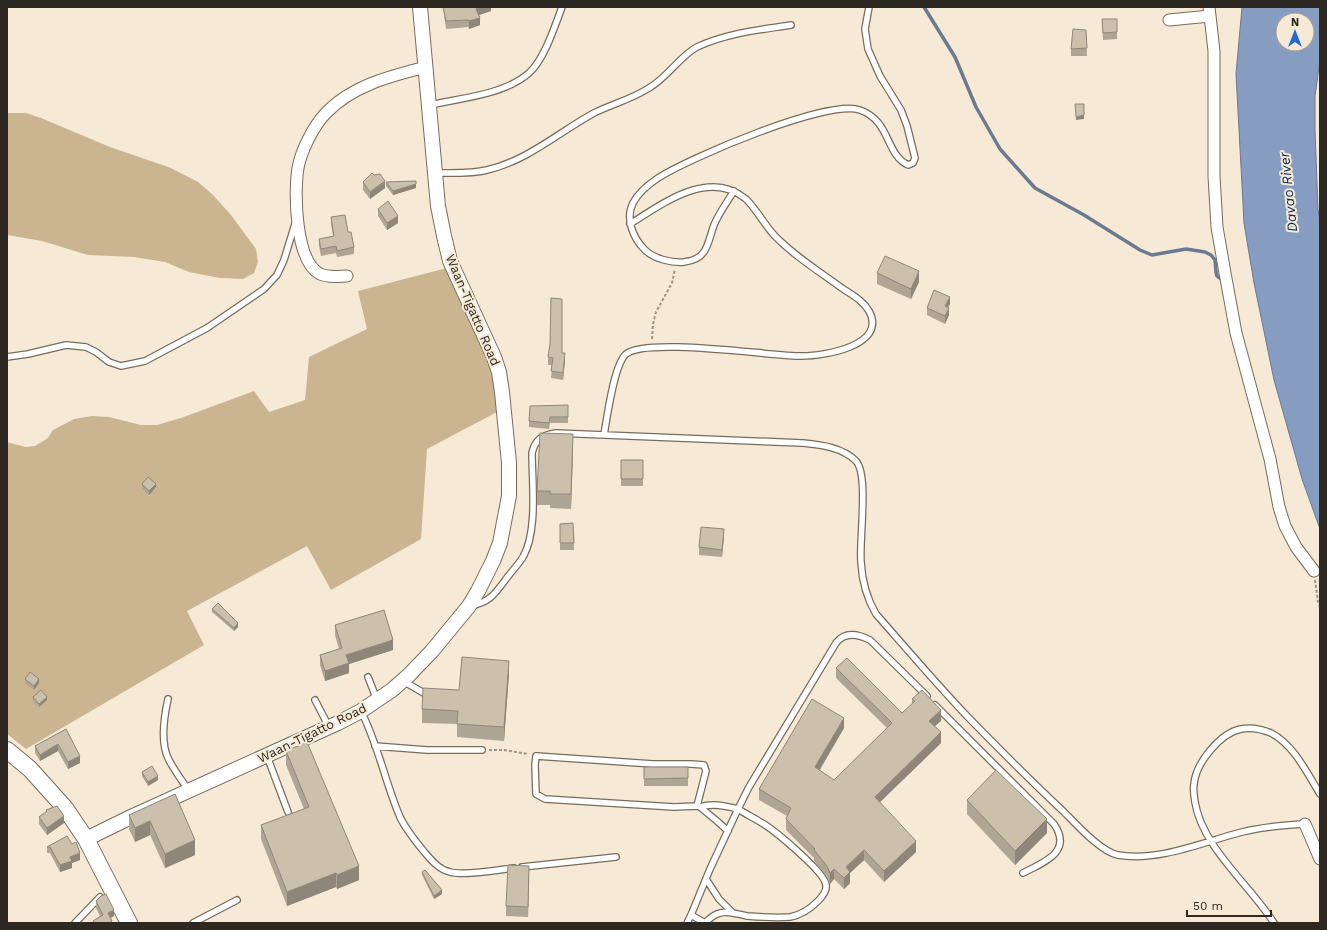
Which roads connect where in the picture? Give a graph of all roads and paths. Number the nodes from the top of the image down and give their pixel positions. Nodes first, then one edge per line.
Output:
1 (420, 7) edge
2 (562, 7) edge
3 (869, 7) edge
4 (1210, 12) edge
5 (1169, 20) dead end
6 (791, 25) dead end
7 (426, 67) junction
8 (429, 105) junction
9 (435, 173) junction
10 (734, 191) junction
11 (296, 220) junction
12 (630, 224) junction
13 (677, 263) junction
14 (347, 276) dead end
15 (652, 346) junction
16 (7, 357) edge
17 (604, 435) junction
18 (1314, 571) joint
19 (469, 606) junction
20 (1320, 607) edge
21 (368, 677) dead end
22 (403, 680) junction
23 (435, 696) edge
24 (168, 699) dead end
25 (315, 700) dead end
26 (376, 700) junction
27 (361, 710) junction
28 (329, 727) junction
29 (375, 746) junction
30 (7, 750) edge
31 (482, 750) joint
32 (267, 755) junction
33 (536, 756) junction
34 (189, 790) junction
35 (1320, 794) edge
36 (698, 807) junction
37 (738, 809) junction
38 (288, 812) dead end
39 (1305, 824) joint
40 (728, 831) junction
41 (86, 839) junction
42 (1210, 841) junction
43 (616, 857) dead end
44 (1320, 859) edge
45 (1023, 873) dead end
46 (706, 879) junction
47 (112, 892) junction
48 (237, 900) dead end
49 (733, 913) junction
50 (691, 915) junction
51 (75, 923) edge
52 (129, 923) edge
53 (193, 923) edge
54 (687, 923) edge
55 (705, 923) edge
56 (1274, 923) edge

1 - 7 street, Waan-Tigatto Road
2 - 8 lane
3 - 12 lane
4 - 5 street
4 - 18 street
6 - 9 lane
7 - 8 street, Waan-Tigatto Road
7 - 11 street
8 - 9 street, Waan-Tigatto Road
9 - 19 street, Waan-Tigatto Road
10 - 12 lane
10 - 13 lane
10 - 15 lane
11 - 14 street
11 - 16 lane
12 - 13 lane
13 - 15 path
15 - 17 lane
17 - 19 lane
17 - 42 lane
18 - 20 path
19 - 22 street, Waan-Tigatto Road
21 - 26 lane
22 - 23 lane
22 - 26 street, Waan-Tigatto Road
24 - 34 lane
25 - 28 lane
26 - 27 street, Waan-Tigatto Road
27 - 28 street, Waan-Tigatto Road
27 - 29 lane
28 - 32 street, Waan-Tigatto Road
29 - 31 lane
29 - 43 lane
30 - 41 main road
31 - 33 path
32 - 34 street, Waan-Tigatto Road
32 - 38 lane
33 - 36 lane
33 - 36 lane
34 - 41 street, Waan-Tigatto Road
35 - 42 lane
36 - 37 lane
36 - 40 lane
37 - 40 lane
37 - 45 lane
37 - 49 lane
39 - 42 lane
39 - 44 street
40 - 46 lane
41 - 47 main road
42 - 56 lane
46 - 49 lane
46 - 50 lane
47 - 51 lane
47 - 52 main road
48 - 53 lane
49 - 55 lane
50 - 54 lane
50 - 55 lane

